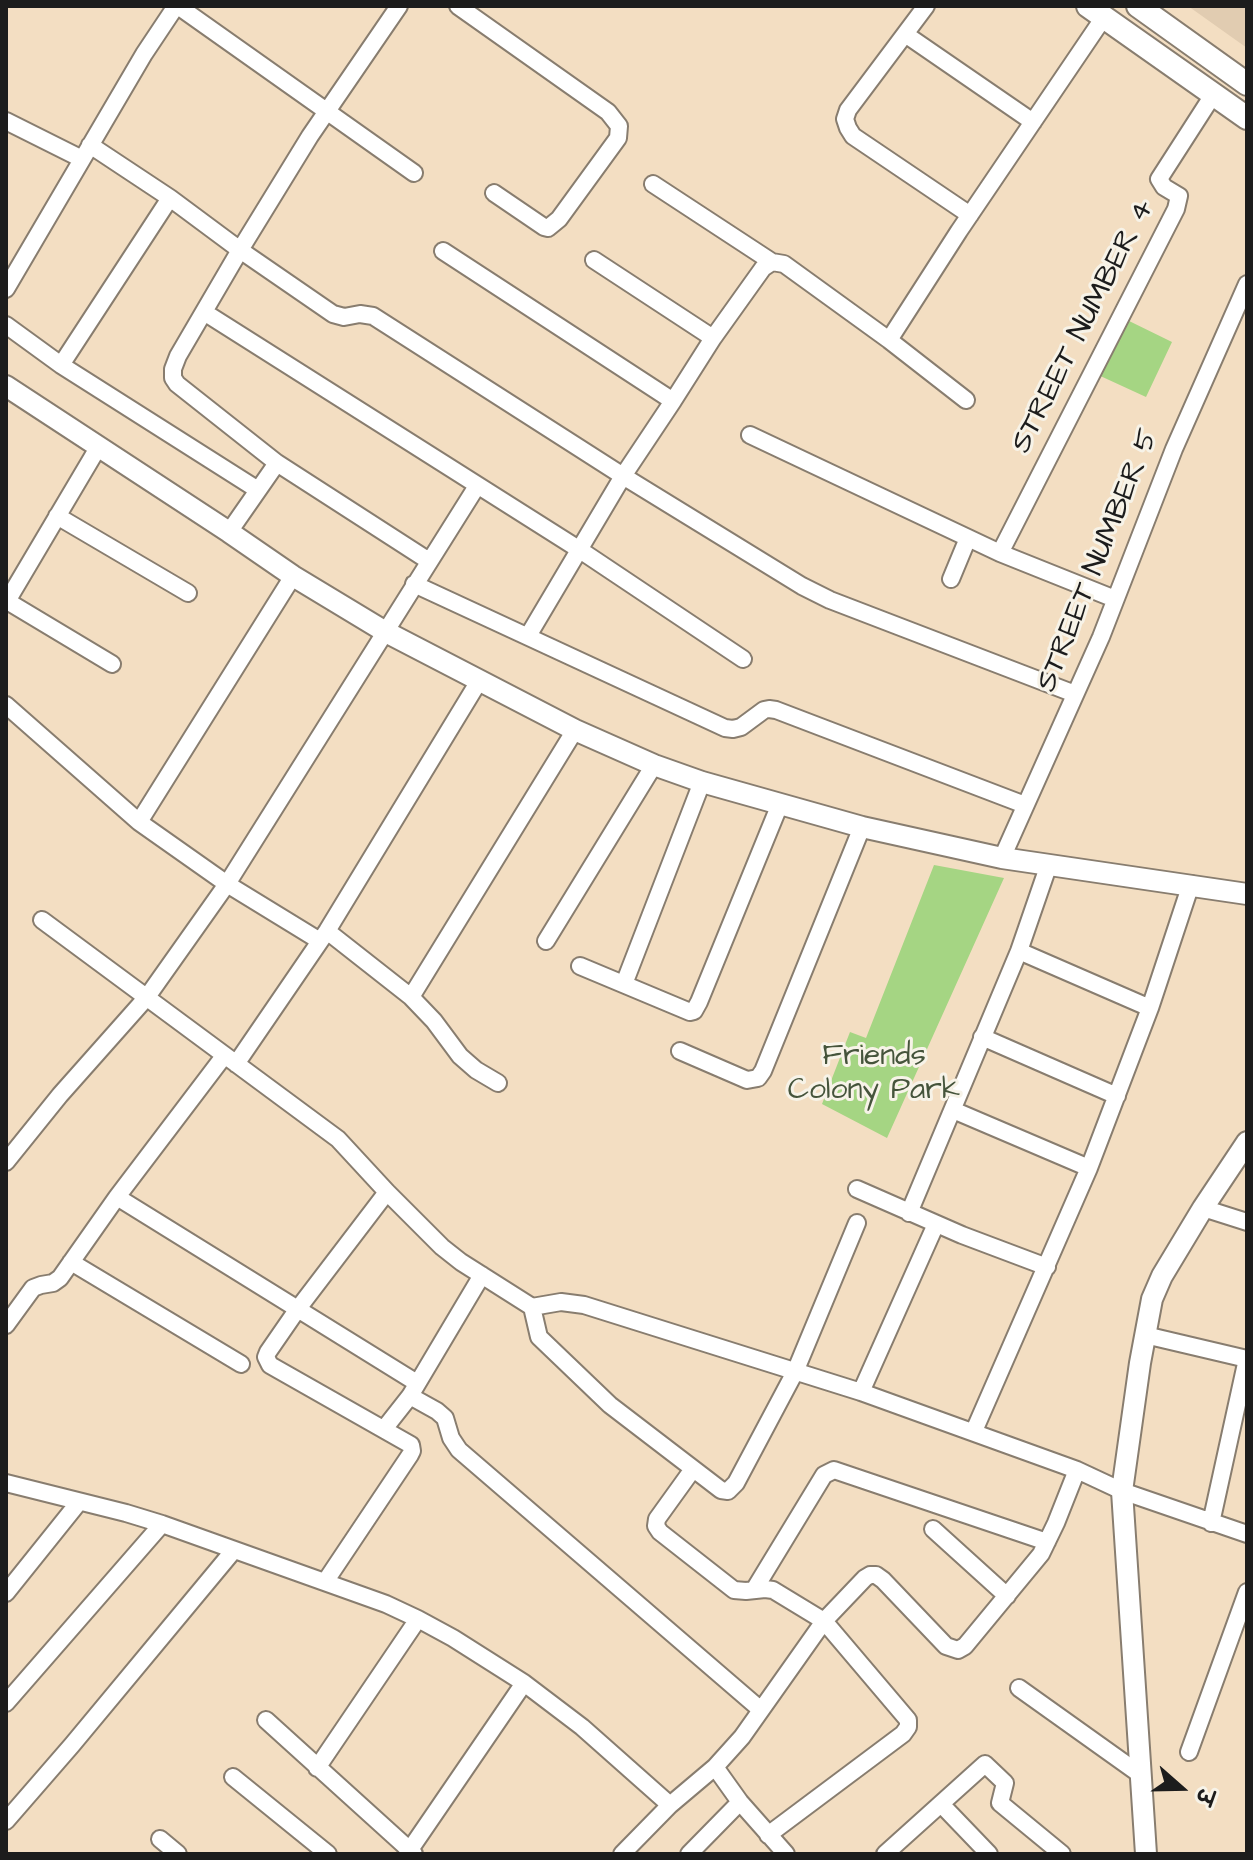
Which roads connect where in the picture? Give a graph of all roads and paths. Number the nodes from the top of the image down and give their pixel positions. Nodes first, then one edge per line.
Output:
1 (177, 6) edge
2 (399, 6) edge
3 (458, 6) edge
4 (926, 6) edge
5 (1138, 6) edge
6 (1096, 12) edge
7 (905, 34) junction
8 (1247, 84) edge
9 (1213, 95) junction
10 (328, 110) junction
11 (1247, 118) edge
12 (6, 121) edge
13 (1033, 122) junction
14 (86, 152) junction
15 (414, 173) dead end
16 (653, 184) dead end
17 (494, 193) dead end
18 (170, 198) junction
19 (970, 215) junction
20 (240, 250) junction
21 (443, 251) dead end
22 (594, 260) dead end
23 (772, 262) junction
24 (1247, 284) edge
25 (6, 289) edge
26 (204, 312) junction
27 (6, 325) edge
28 (713, 338) junction
29 (889, 340) junction
30 (61, 365) junction
31 (6, 386) edge
32 (966, 400) dead end
33 (673, 401) junction
34 (750, 435) dead end
35 (99, 446) junction
36 (277, 463) junction
37 (623, 476) junction
38 (477, 486) junction
39 (258, 490) junction
40 (57, 516) junction
41 (229, 532) junction
42 (968, 538) junction
43 (580, 550) junction
44 (1000, 553) junction
45 (429, 561) junction
46 (293, 576) junction
47 (951, 579) dead end
48 (414, 584) junction
49 (188, 593) dead end
50 (9, 594) edge
51 (1115, 599) junction
52 (384, 631) junction
53 (528, 636) junction
54 (743, 659) dead end
55 (112, 664) dead end
56 (479, 681) junction
57 (1075, 694) junction
58 (6, 705) edge
59 (575, 730) junction
60 (654, 765) junction
61 (702, 782) junction
62 (780, 804) junction
63 (1025, 805) junction
64 (139, 822) junction
65 (862, 827) junction
66 (1002, 858) junction
67 (1049, 864) junction
68 (227, 884) junction
69 (1191, 884) junction
70 (1247, 894) edge
71 (42, 920) dead end
72 (323, 936) junction
73 (546, 941) dead end
74 (1019, 951) junction
75 (580, 966) dead end
76 (624, 984) junction
77 (147, 997) junction
78 (411, 997) junction
79 (1150, 1008) junction
80 (982, 1037) junction
81 (680, 1051) dead end
82 (230, 1060) junction
83 (498, 1083) dead end
84 (1117, 1096) junction
85 (953, 1110) junction
86 (1247, 1142) edge
87 (6, 1162) edge
88 (1089, 1168) junction
89 (857, 1189) dead end
90 (387, 1192) junction
91 (117, 1197) junction
92 (1203, 1208) junction
93 (909, 1213) junction
94 (1247, 1222) edge
95 (857, 1223) dead end
96 (936, 1224) junction
97 (71, 1262) junction
98 (1047, 1267) junction
99 (482, 1275) junction
100 (532, 1307) junction
101 (297, 1310) junction
102 (6, 1325) edge
103 (1145, 1335) junction
104 (1247, 1359) edge
105 (241, 1364) dead end
106 (795, 1372) junction
107 (413, 1390) junction
108 (861, 1392) junction
109 (384, 1429) junction
110 (974, 1431) junction
111 (693, 1469) junction
112 (1077, 1470) junction
113 (6, 1483) edge
114 (1122, 1491) junction
115 (79, 1502) junction
116 (1211, 1523) junction
117 (162, 1524) junction
118 (933, 1529) dead end
119 (1247, 1534) edge
120 (1047, 1542) junction
121 (234, 1550) junction
122 (325, 1582) junction
123 (754, 1590) junction
124 (1247, 1592) edge
125 (6, 1593) edge
126 (1007, 1596) junction
127 (418, 1619) junction
128 (824, 1621) junction
129 (524, 1683) junction
130 (1019, 1688) dead end
131 (6, 1703) edge
132 (761, 1710) junction
133 (266, 1720) dead end
134 (1189, 1752) dead end
135 (715, 1767) junction
136 (317, 1768) junction
137 (1141, 1775) junction
138 (233, 1777) dead end
139 (740, 1802) junction
140 (941, 1804) junction
141 (670, 1805) junction
142 (6, 1821) edge
143 (768, 1835) junction
144 (160, 1839) dead end
145 (410, 1853) edge
146 (178, 1854) edge
147 (328, 1854) edge
148 (622, 1854) edge
149 (689, 1854) edge
150 (786, 1854) edge
151 (885, 1854) edge
152 (989, 1854) edge
153 (1062, 1854) edge
154 (1146, 1854) edge

1 - 10 street
1 - 14 street
2 - 10 street
3 - 17 street
4 - 7 street
5 - 8 main road
6 - 9 main road
6 - 13 street
7 - 13 street
7 - 19 street
9 - 11 main road
9 - 44 street, STREET NUMBER 4
10 - 15 street
10 - 20 street
12 - 14 street
13 - 19 street
14 - 18 street
14 - 25 street
16 - 23 street
18 - 20 street
18 - 30 street
19 - 29 street
20 - 26 street
20 - 37 street
21 - 33 street
22 - 28 street
23 - 28 street
23 - 29 street
24 - 51 street, STREET NUMBER 5
26 - 36 street
26 - 38 street
27 - 30 street
28 - 33 street
29 - 32 street
30 - 39 street
31 - 35 street
33 - 37 street
34 - 42 street
35 - 40 street
35 - 41 street
36 - 39 street
36 - 45 street
37 - 43 street
37 - 57 street
38 - 43 street
38 - 45 street
39 - 41 street
40 - 49 street
40 - 50 street
41 - 46 street
42 - 44 street
42 - 47 street
43 - 53 street
43 - 54 street
44 - 51 street
45 - 48 street
46 - 52 street
46 - 64 street
48 - 52 street
48 - 53 street
50 - 55 street
51 - 57 street, STREET NUMBER 5
52 - 56 street
52 - 68 street
53 - 63 street
56 - 59 street
56 - 72 street
57 - 63 street, STREET NUMBER 5
58 - 64 street
59 - 60 street
59 - 78 street
60 - 61 street
60 - 73 street
61 - 62 street
61 - 76 street
62 - 65 street
62 - 76 street
63 - 66 street, STREET NUMBER 5
64 - 68 street
65 - 66 street
65 - 81 street
66 - 67 street
67 - 69 street
67 - 74 street
68 - 72 street
68 - 77 street
69 - 70 street
69 - 79 street
71 - 77 street
72 - 78 street
72 - 82 street
74 - 79 street
74 - 80 street
75 - 76 street
77 - 82 street
77 - 87 street
78 - 83 street
79 - 84 street
80 - 84 street
80 - 85 street
82 - 90 street
82 - 91 street
84 - 88 street
85 - 88 street
85 - 93 street
86 - 92 street
88 - 98 street
89 - 93 street
90 - 99 street
90 - 101 street
91 - 97 street
91 - 101 street
92 - 94 street
92 - 103 street
93 - 96 street
95 - 106 street
96 - 98 street
96 - 108 street
97 - 102 street
97 - 105 street
98 - 110 street
99 - 100 street
99 - 107 street
100 - 106 street
100 - 111 street
101 - 107 street
101 - 109 street
103 - 104 street
103 - 114 street
104 - 116 street
106 - 108 street
106 - 111 street
107 - 109 street
107 - 132 street
108 - 110 street
109 - 122 street
110 - 112 street
111 - 123 street
112 - 114 street
112 - 120 street
113 - 115 street
114 - 116 street
114 - 137 street
115 - 117 street
115 - 125 street
116 - 119 street
117 - 121 street
117 - 131 street
118 - 126 street
120 - 123 street
120 - 126 street
121 - 122 street
121 - 142 street
122 - 127 street
123 - 128 street
124 - 134 street
126 - 128 street
127 - 129 street
127 - 136 street
128 - 132 street
128 - 143 street
129 - 141 street
129 - 145 street
130 - 137 street
132 - 135 street
133 - 136 street
135 - 139 street
135 - 141 street
136 - 145 street
137 - 154 street
138 - 147 street
139 - 143 street
139 - 149 street
140 - 151 street
140 - 152 street
140 - 153 street
141 - 148 street
143 - 150 street
144 - 146 street

